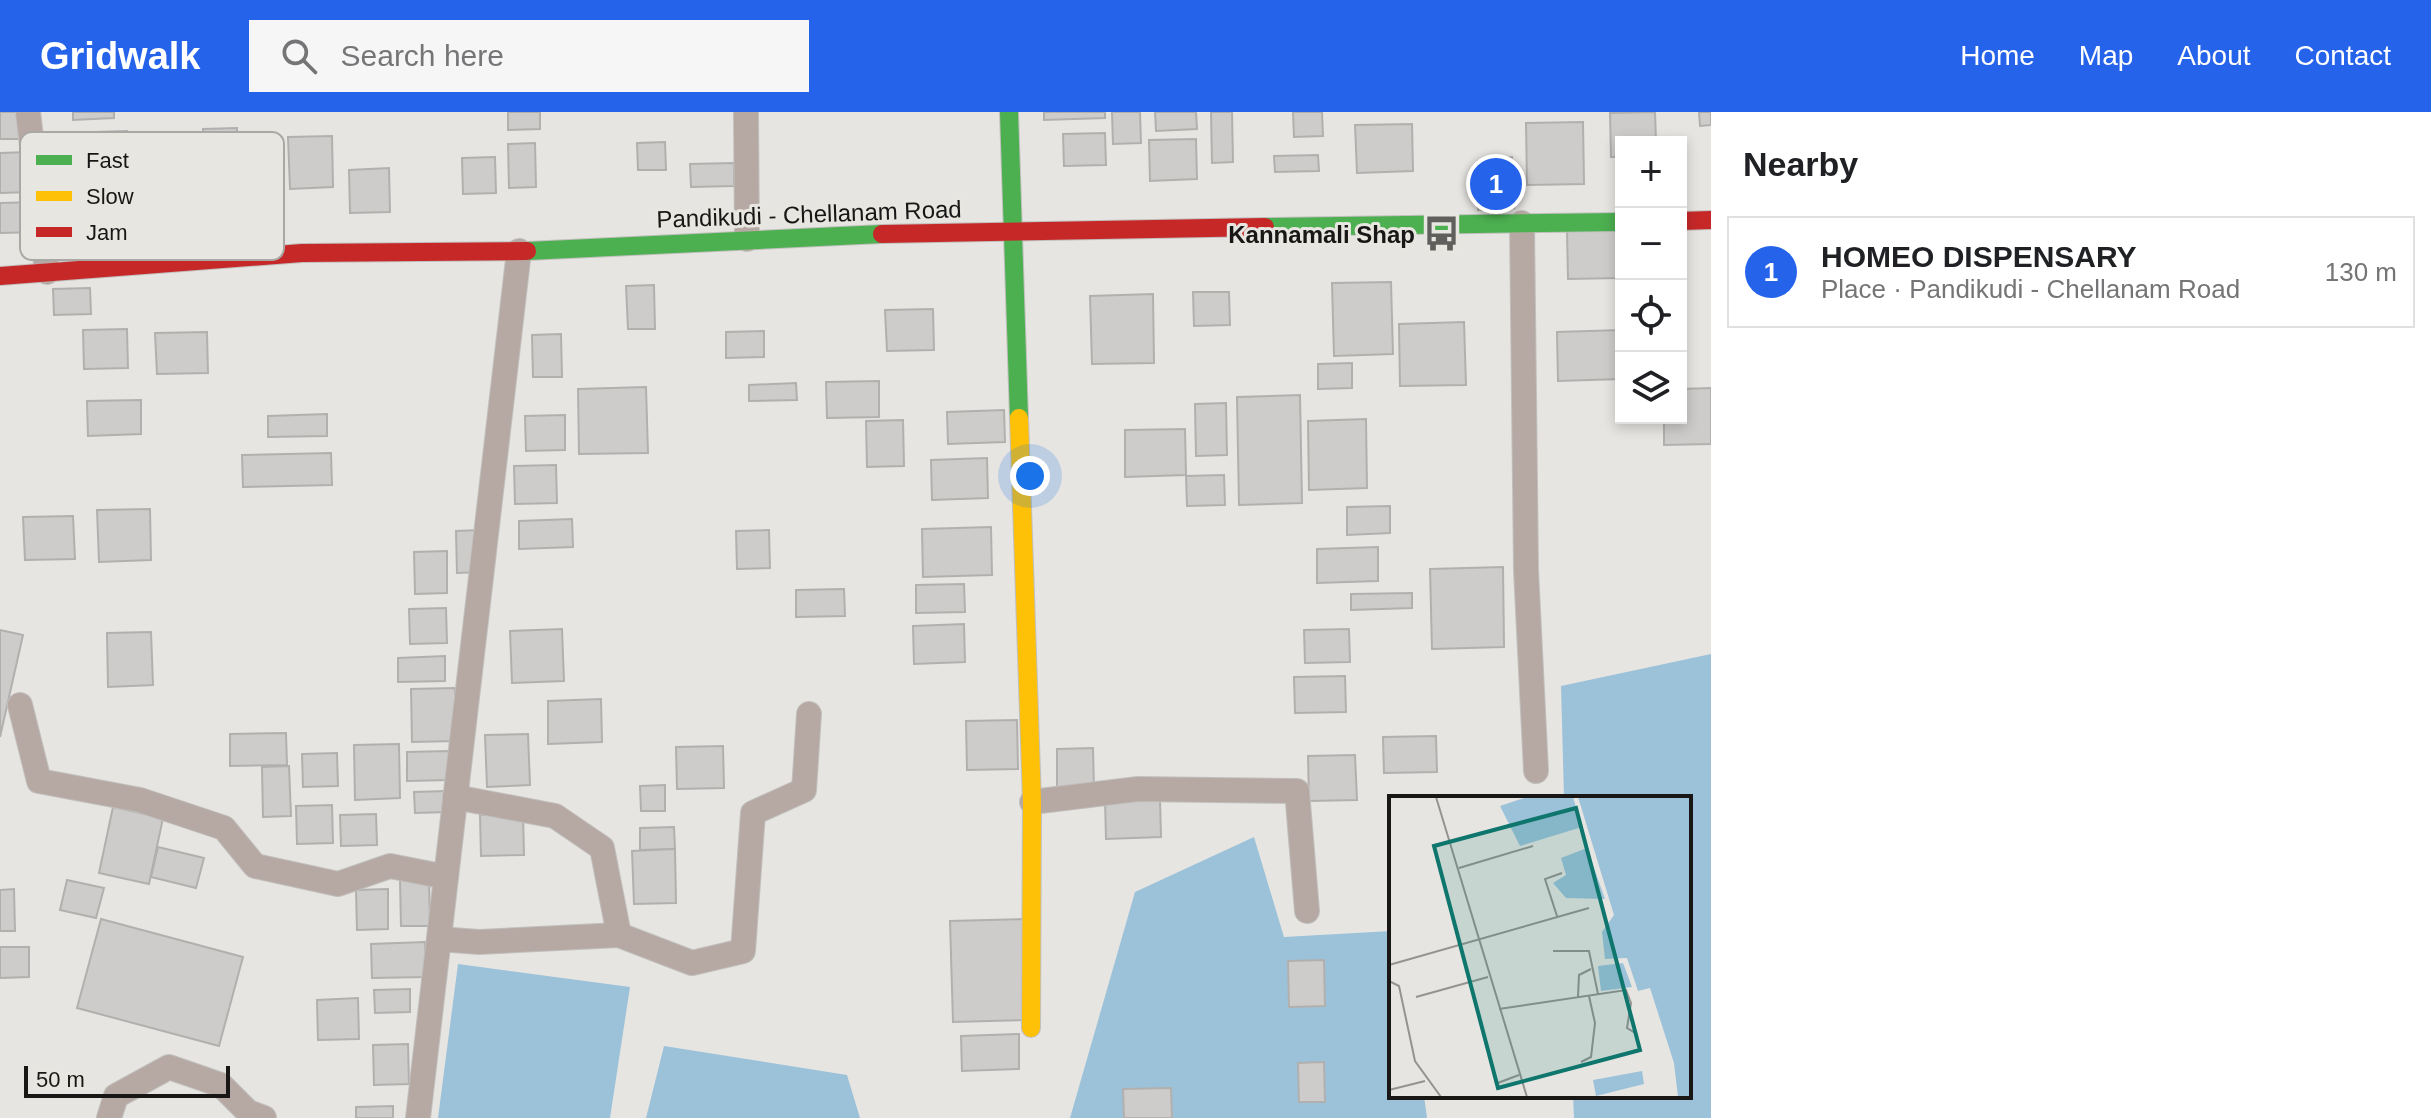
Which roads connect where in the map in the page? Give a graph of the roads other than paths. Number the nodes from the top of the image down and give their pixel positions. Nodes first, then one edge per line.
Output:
1 (28, 112) edge
2 (746, 112) edge
3 (1009, 112) edge
4 (30, 132) edge
5 (1711, 220) edge
6 (1687, 221) edge
7 (1615, 222) edge
8 (1522, 223) junction
9 (1011, 230) junction
10 (747, 239) junction
11 (519, 251) junction
12 (284, 254) edge
13 (46, 260) edge
14 (208, 260) edge
15 (47, 272) junction
16 (0, 276) edge
17 (20, 705) dead end
18 (809, 714) dead end
19 (1536, 771) dead end
20 (455, 797) junction
21 (1032, 802) junction
22 (446, 877) junction
23 (1307, 911) dead end
24 (619, 935) junction
25 (439, 939) junction
26 (1031, 1028) dead end
27 (109, 1118) edge
28 (264, 1118) edge
29 (418, 1118) edge

1 - 4 street
2 - 10 street
3 - 9 main road
5 - 6 main road
7 - 8 main road, Pandikudi - Chellanam Road
8 - 9 main road, Pandikudi - Chellanam Road
8 - 19 street
9 - 10 main road, Pandikudi - Chellanam Road
9 - 21 main road
10 - 11 main road, Pandikudi - Chellanam Road
11 - 12 main road, Pandikudi - Chellanam Road
11 - 20 street
13 - 15 street
14 - 15 main road, Pandikudi - Chellanam Road
15 - 16 main road, Pandikudi - Chellanam Road
17 - 22 street
18 - 24 street
20 - 22 street
20 - 24 street
21 - 23 street
21 - 26 main road
22 - 25 street
24 - 25 street
25 - 29 street
27 - 28 street

